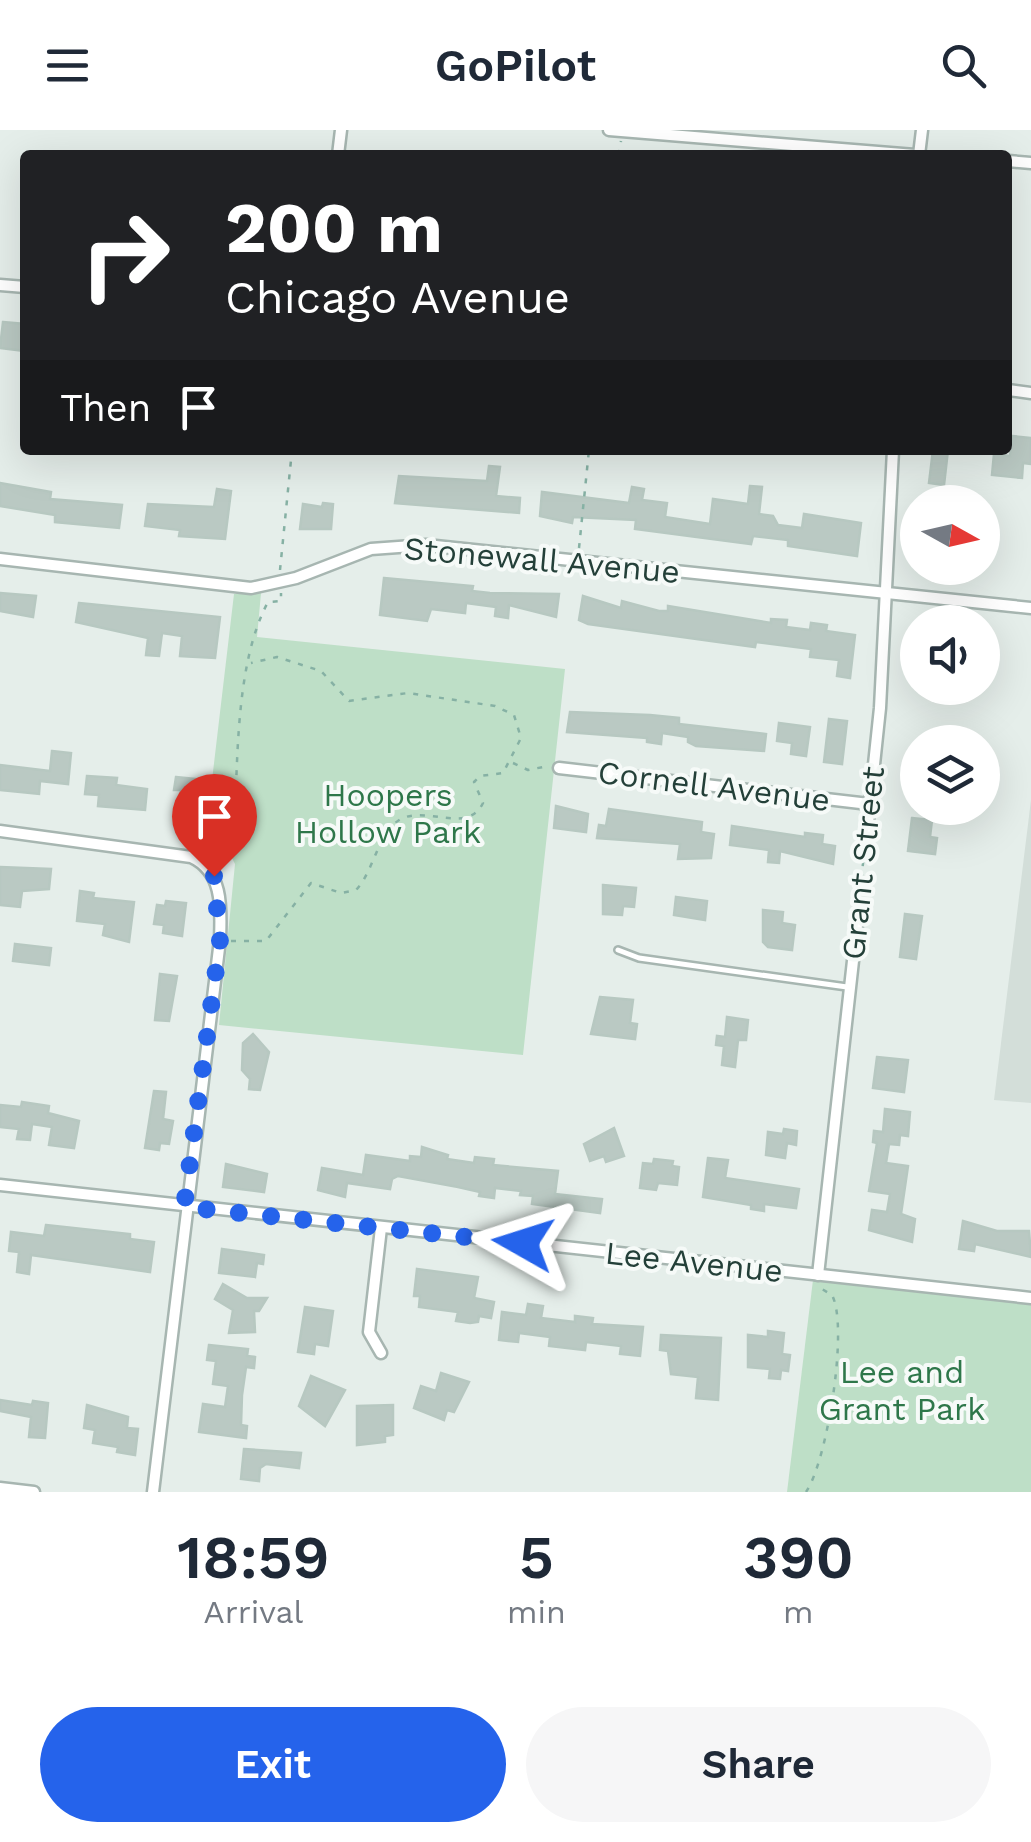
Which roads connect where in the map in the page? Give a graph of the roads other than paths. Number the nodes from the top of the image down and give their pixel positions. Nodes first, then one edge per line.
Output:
1 (609, 130) edge
2 (855, 150) edge
3 (893, 455) edge
4 (0, 559) edge
5 (886, 593) junction
6 (1031, 608) edge
7 (558, 768) road end
8 (869, 804) junction
9 (0, 831) edge
10 (866, 840) road end
11 (858, 916) road end
12 (618, 950) dead end
13 (850, 988) junction
14 (0, 1186) edge
15 (184, 1207) junction
16 (381, 1228) junction
17 (818, 1275) junction
18 (1031, 1298) edge
19 (381, 1352) dead end
20 (0, 1488) edge
21 (34, 1492) edge
22 (153, 1492) edge

1 - 2 street
3 - 5 street, Grant Street
4 - 5 street, Stonewall Avenue
5 - 6 street, Stonewall Avenue
5 - 8 street, Grant Street
7 - 8 street, Cornell Avenue
8 - 10 street, Grant Street
9 - 15 street
11 - 13 street, Grant Street
12 - 13 lane
13 - 17 street, Grant Street
14 - 15 street, Lee Avenue
15 - 16 street, Lee Avenue
15 - 22 street
16 - 17 street, Lee Avenue
16 - 19 street
17 - 18 street, Lee Avenue
20 - 21 street

